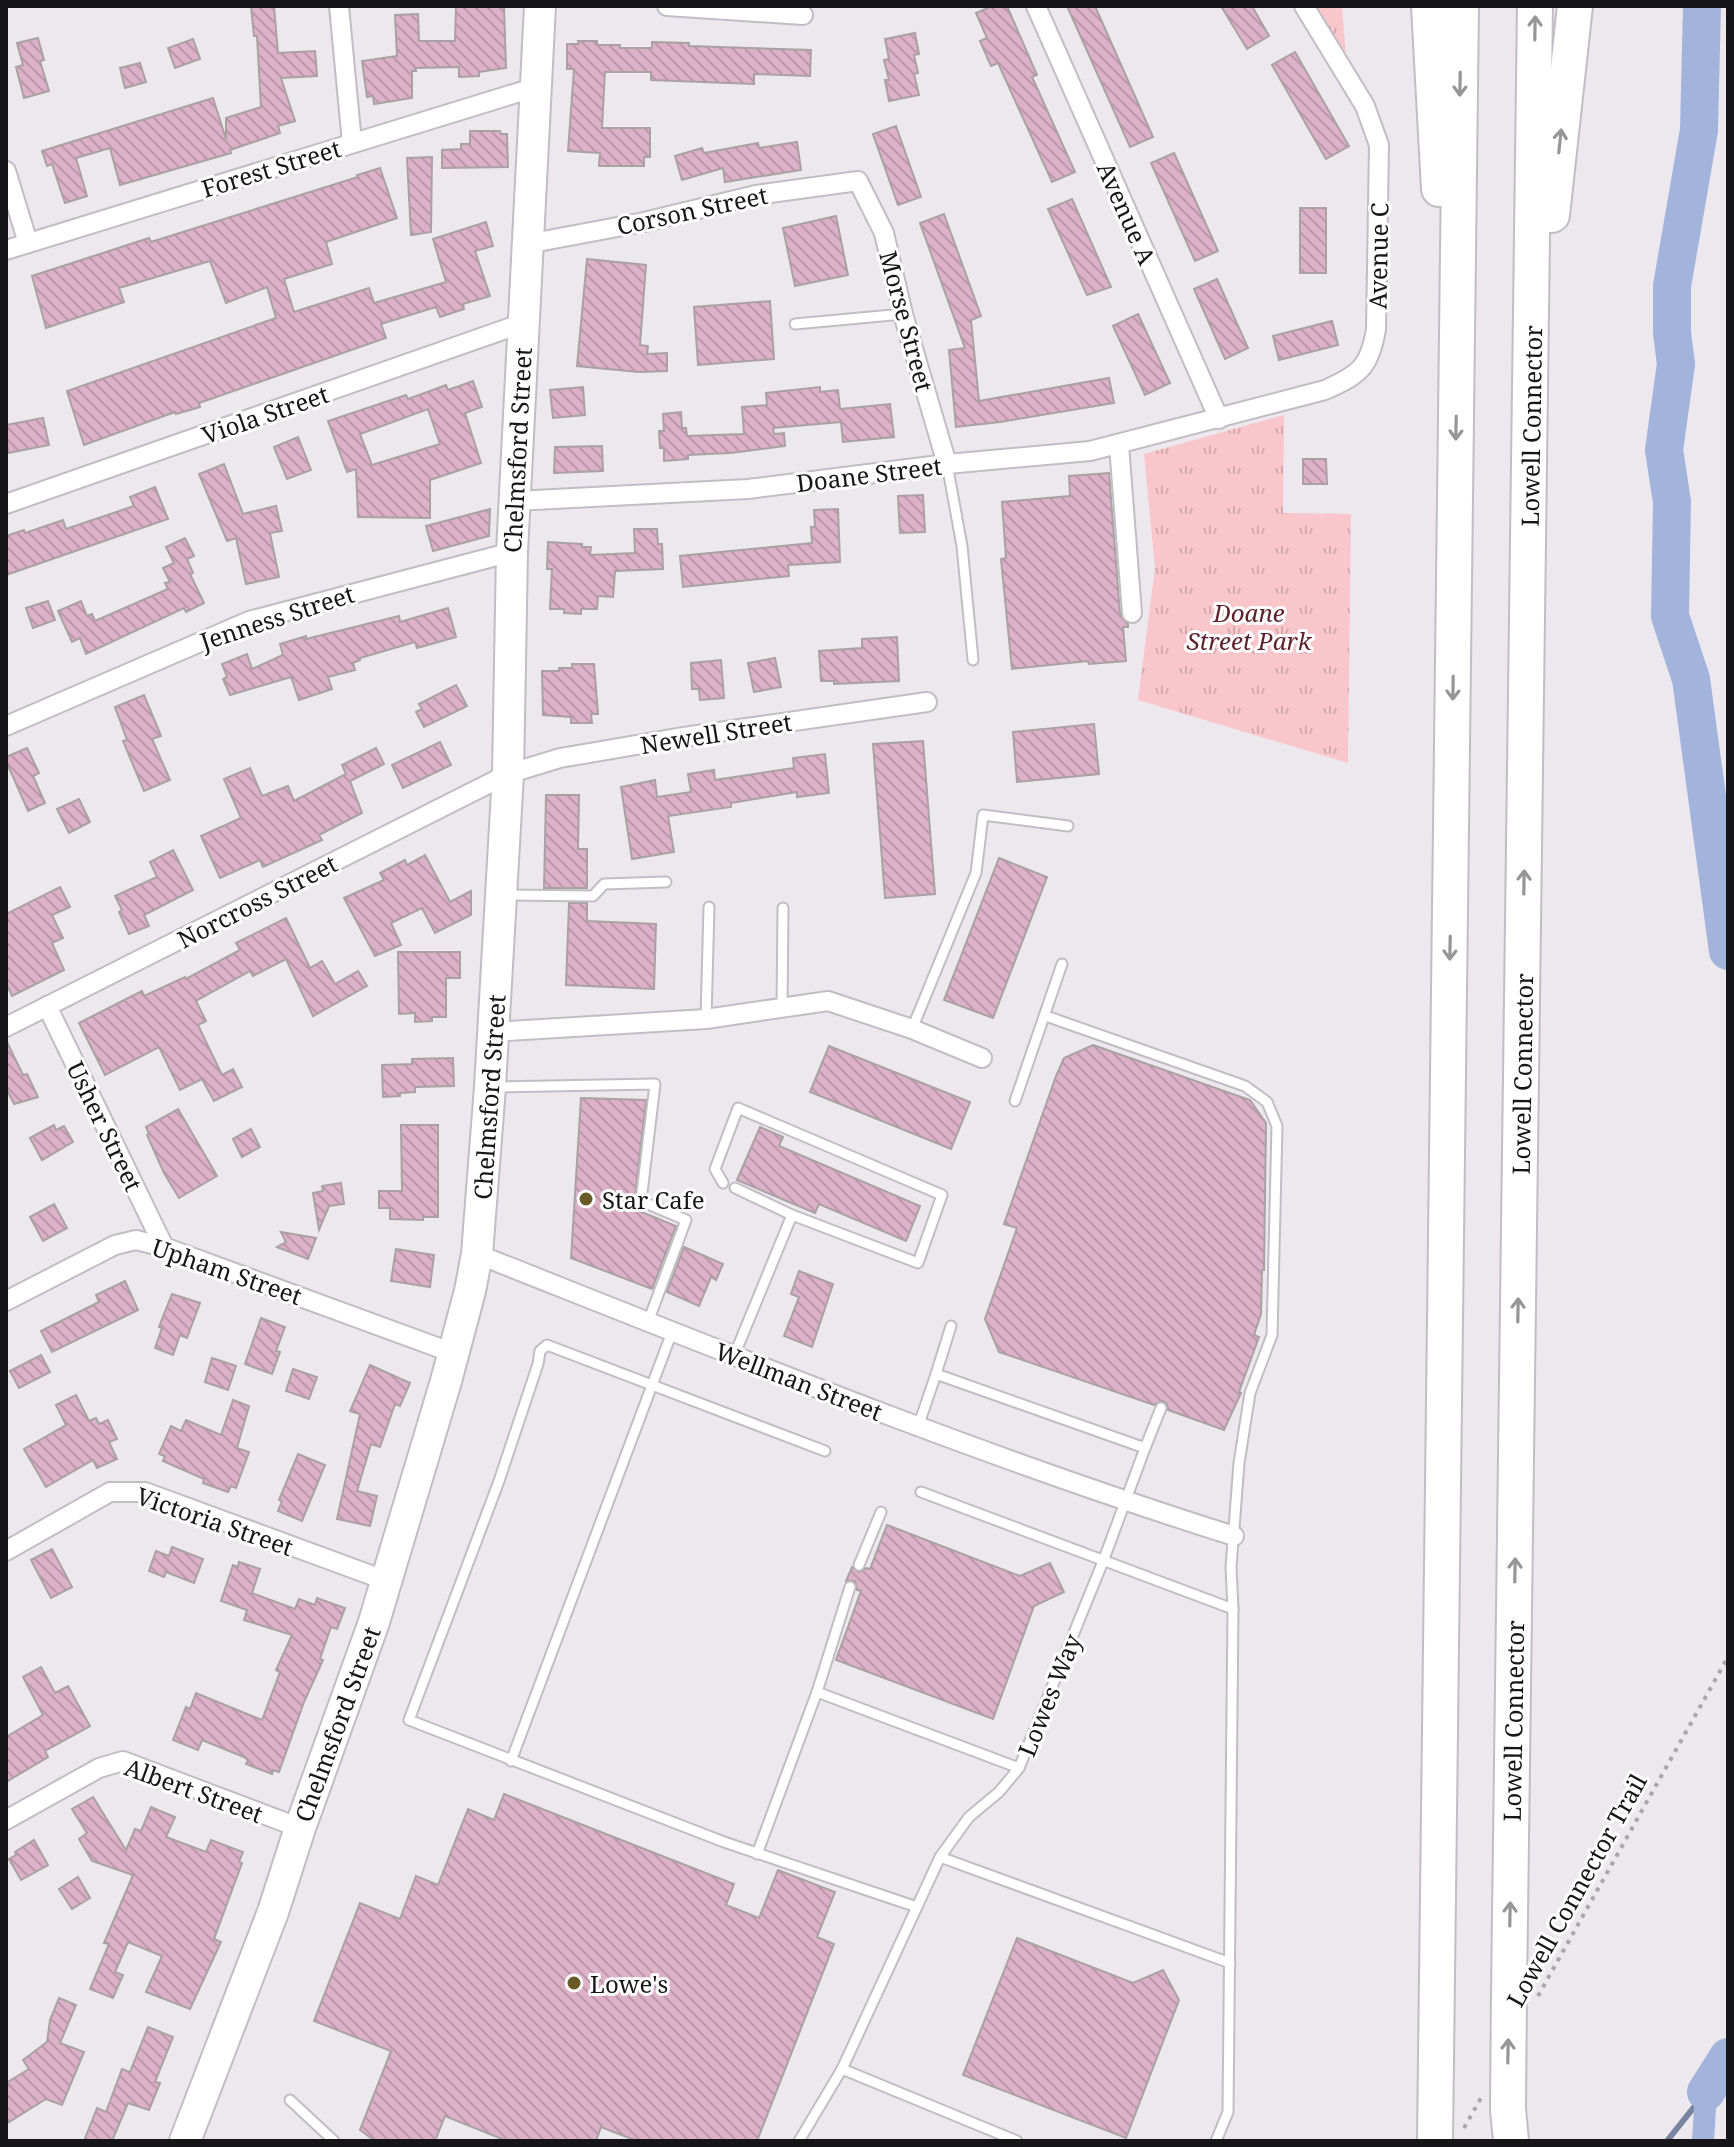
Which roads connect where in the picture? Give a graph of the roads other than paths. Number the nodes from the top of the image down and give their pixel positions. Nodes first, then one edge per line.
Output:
1 (339, 6) edge
2 (540, 6) edge
3 (667, 6) edge
4 (1036, 6) edge
5 (1304, 6) edge
6 (1429, 6) edge
7 (1461, 6) edge
8 (1535, 6) edge
9 (1575, 6) edge
10 (803, 15) dead end
11 (536, 87) junction
12 (352, 143) junction
13 (6, 171) edge
14 (858, 181) joint
15 (28, 243) junction
16 (527, 244) junction
17 (6, 250) edge
18 (903, 314) junction
19 (523, 323) junction
20 (795, 324) dead end
21 (1457, 386) junction
22 (1531, 386) junction
23 (1219, 419) junction
24 (1119, 445) junction
25 (947, 464) junction
26 (515, 501) junction
27 (6, 504) edge
28 (512, 552) junction
29 (1132, 613) dead end
30 (973, 660) dead end
31 (927, 702) dead end
32 (6, 726) edge
33 (508, 774) junction
34 (1068, 826) dead end
35 (666, 882) dead end
36 (501, 895) junction
37 (709, 907) dead end
38 (783, 908) dead end
39 (1062, 964) dead end
40 (47, 1006) junction
41 (782, 1007) junction
42 (1046, 1016) junction
43 (706, 1019) junction
44 (6, 1027) edge
45 (912, 1029) junction
46 (493, 1032) junction
47 (982, 1058) dead end
48 (490, 1087) junction
49 (1015, 1101) dead end
50 (723, 1183) dead end
51 (735, 1188) dead end
52 (792, 1215) junction
53 (164, 1247) junction
54 (477, 1254) junction
55 (6, 1301) edge
56 (648, 1322) junction
57 (951, 1326) dead end
58 (672, 1332) junction
59 (453, 1353) junction
60 (734, 1356) junction
61 (936, 1374) junction
62 (652, 1385) junction
63 (1161, 1408) dead end
64 (918, 1427) junction
65 (1145, 1448) junction
66 (825, 1451) dead end
67 (921, 1492) dead end
68 (1124, 1501) junction
69 (881, 1512) dead end
70 (1234, 1536) junction
71 (6, 1551) edge
72 (1104, 1559) junction
73 (859, 1565) dead end
74 (387, 1581) junction
75 (850, 1587) dead end
76 (1233, 1609) junction
77 (817, 1692) junction
78 (511, 1761) junction
79 (1019, 1768) junction
80 (6, 1820) edge
81 (300, 1828) junction
82 (757, 1854) junction
83 (940, 1857) junction
84 (917, 1907) junction
85 (1230, 1963) junction
86 (842, 2069) junction
87 (290, 2100) dead end
88 (1504, 2119) edge
89 (1442, 2135) edge
90 (185, 2141) edge
91 (334, 2141) edge
92 (799, 2141) edge
93 (1017, 2141) edge
94 (1216, 2141) edge

1 - 12 street
2 - 11 main road, Chelmsford Street
3 - 10 street
4 - 23 street, Avenue A
5 - 23 street, Avenue C
6 - 21 highway
7 -> 21 highway
22 -> 8 highway, Lowell Connector
22 -> 9 highway
11 - 12 street, Forest Street
11 - 16 main road, Chelmsford Street
12 - 15 street, Forest Street
13 - 15 street
14 - 16 street, Corson Street
14 - 18 street, Morse Street
15 - 17 street, Forest Street
16 - 19 main road, Chelmsford Street
18 - 20 lane
18 - 25 street, Morse Street
19 - 26 main road, Chelmsford Street
19 - 27 street, Viola Street
21 -> 89 highway
88 -> 22 highway, Lowell Connector, bridge
23 - 24 street, Doane Street
24 - 25 street, Doane Street
24 - 29 street
25 - 26 street, Doane Street
25 - 30 lane
26 - 28 main road, Chelmsford Street
28 - 32 street, Jenness Street
28 - 33 main road, Chelmsford Street
31 - 33 street, Newell Street
33 - 36 main road, Chelmsford Street
33 - 40 street, Norcross Street
34 - 45 lane
35 - 36 lane
36 - 46 main road, Chelmsford Street
37 - 43 lane
38 - 41 lane
39 - 42 lane
40 - 44 street, Norcross Street
40 - 53 street, Usher Street
41 - 43 street
41 - 45 street
42 - 49 lane
42 - 70 lane
43 - 46 street
45 - 47 street
46 - 48 main road, Chelmsford Street
48 - 54 main road, Chelmsford Street
48 - 56 lane
50 - 52 lane
51 - 52 lane
52 - 60 lane
53 - 55 street, Upham Street
53 - 59 street, Upham Street
54 - 56 street, Wellman Street
54 - 59 main road, Chelmsford Street
56 - 58 street, Wellman Street
57 - 61 lane
58 - 60 street, Wellman Street
58 - 62 lane
59 - 74 main road, Chelmsford Street
60 - 64 street, Wellman Street
61 - 64 lane
61 - 65 lane
62 - 66 lane
62 - 78 lane
62 - 78 lane
63 - 65 lane, Lowes Way
64 - 68 street, Wellman Street
65 - 68 lane, Lowes Way
67 - 72 lane
68 - 70 street
68 - 72 lane, Lowes Way
69 - 73 lane
70 - 76 lane
71 - 74 street, Victoria Street
72 - 76 lane
72 - 79 lane, Lowes Way
74 - 81 main road, Chelmsford Street
75 - 77 lane
76 - 85 lane
77 - 79 lane
77 - 82 lane
78 - 82 lane
79 - 83 lane, Lowes Way
80 - 81 street, Albert Street
81 - 90 main road, Chelmsford Street
82 - 84 lane
83 - 84 lane, Lowes Way
83 - 85 lane
84 - 86 lane, Lowes Way
85 - 94 lane
86 - 92 lane, Lowes Way
86 - 93 lane
87 - 91 lane

